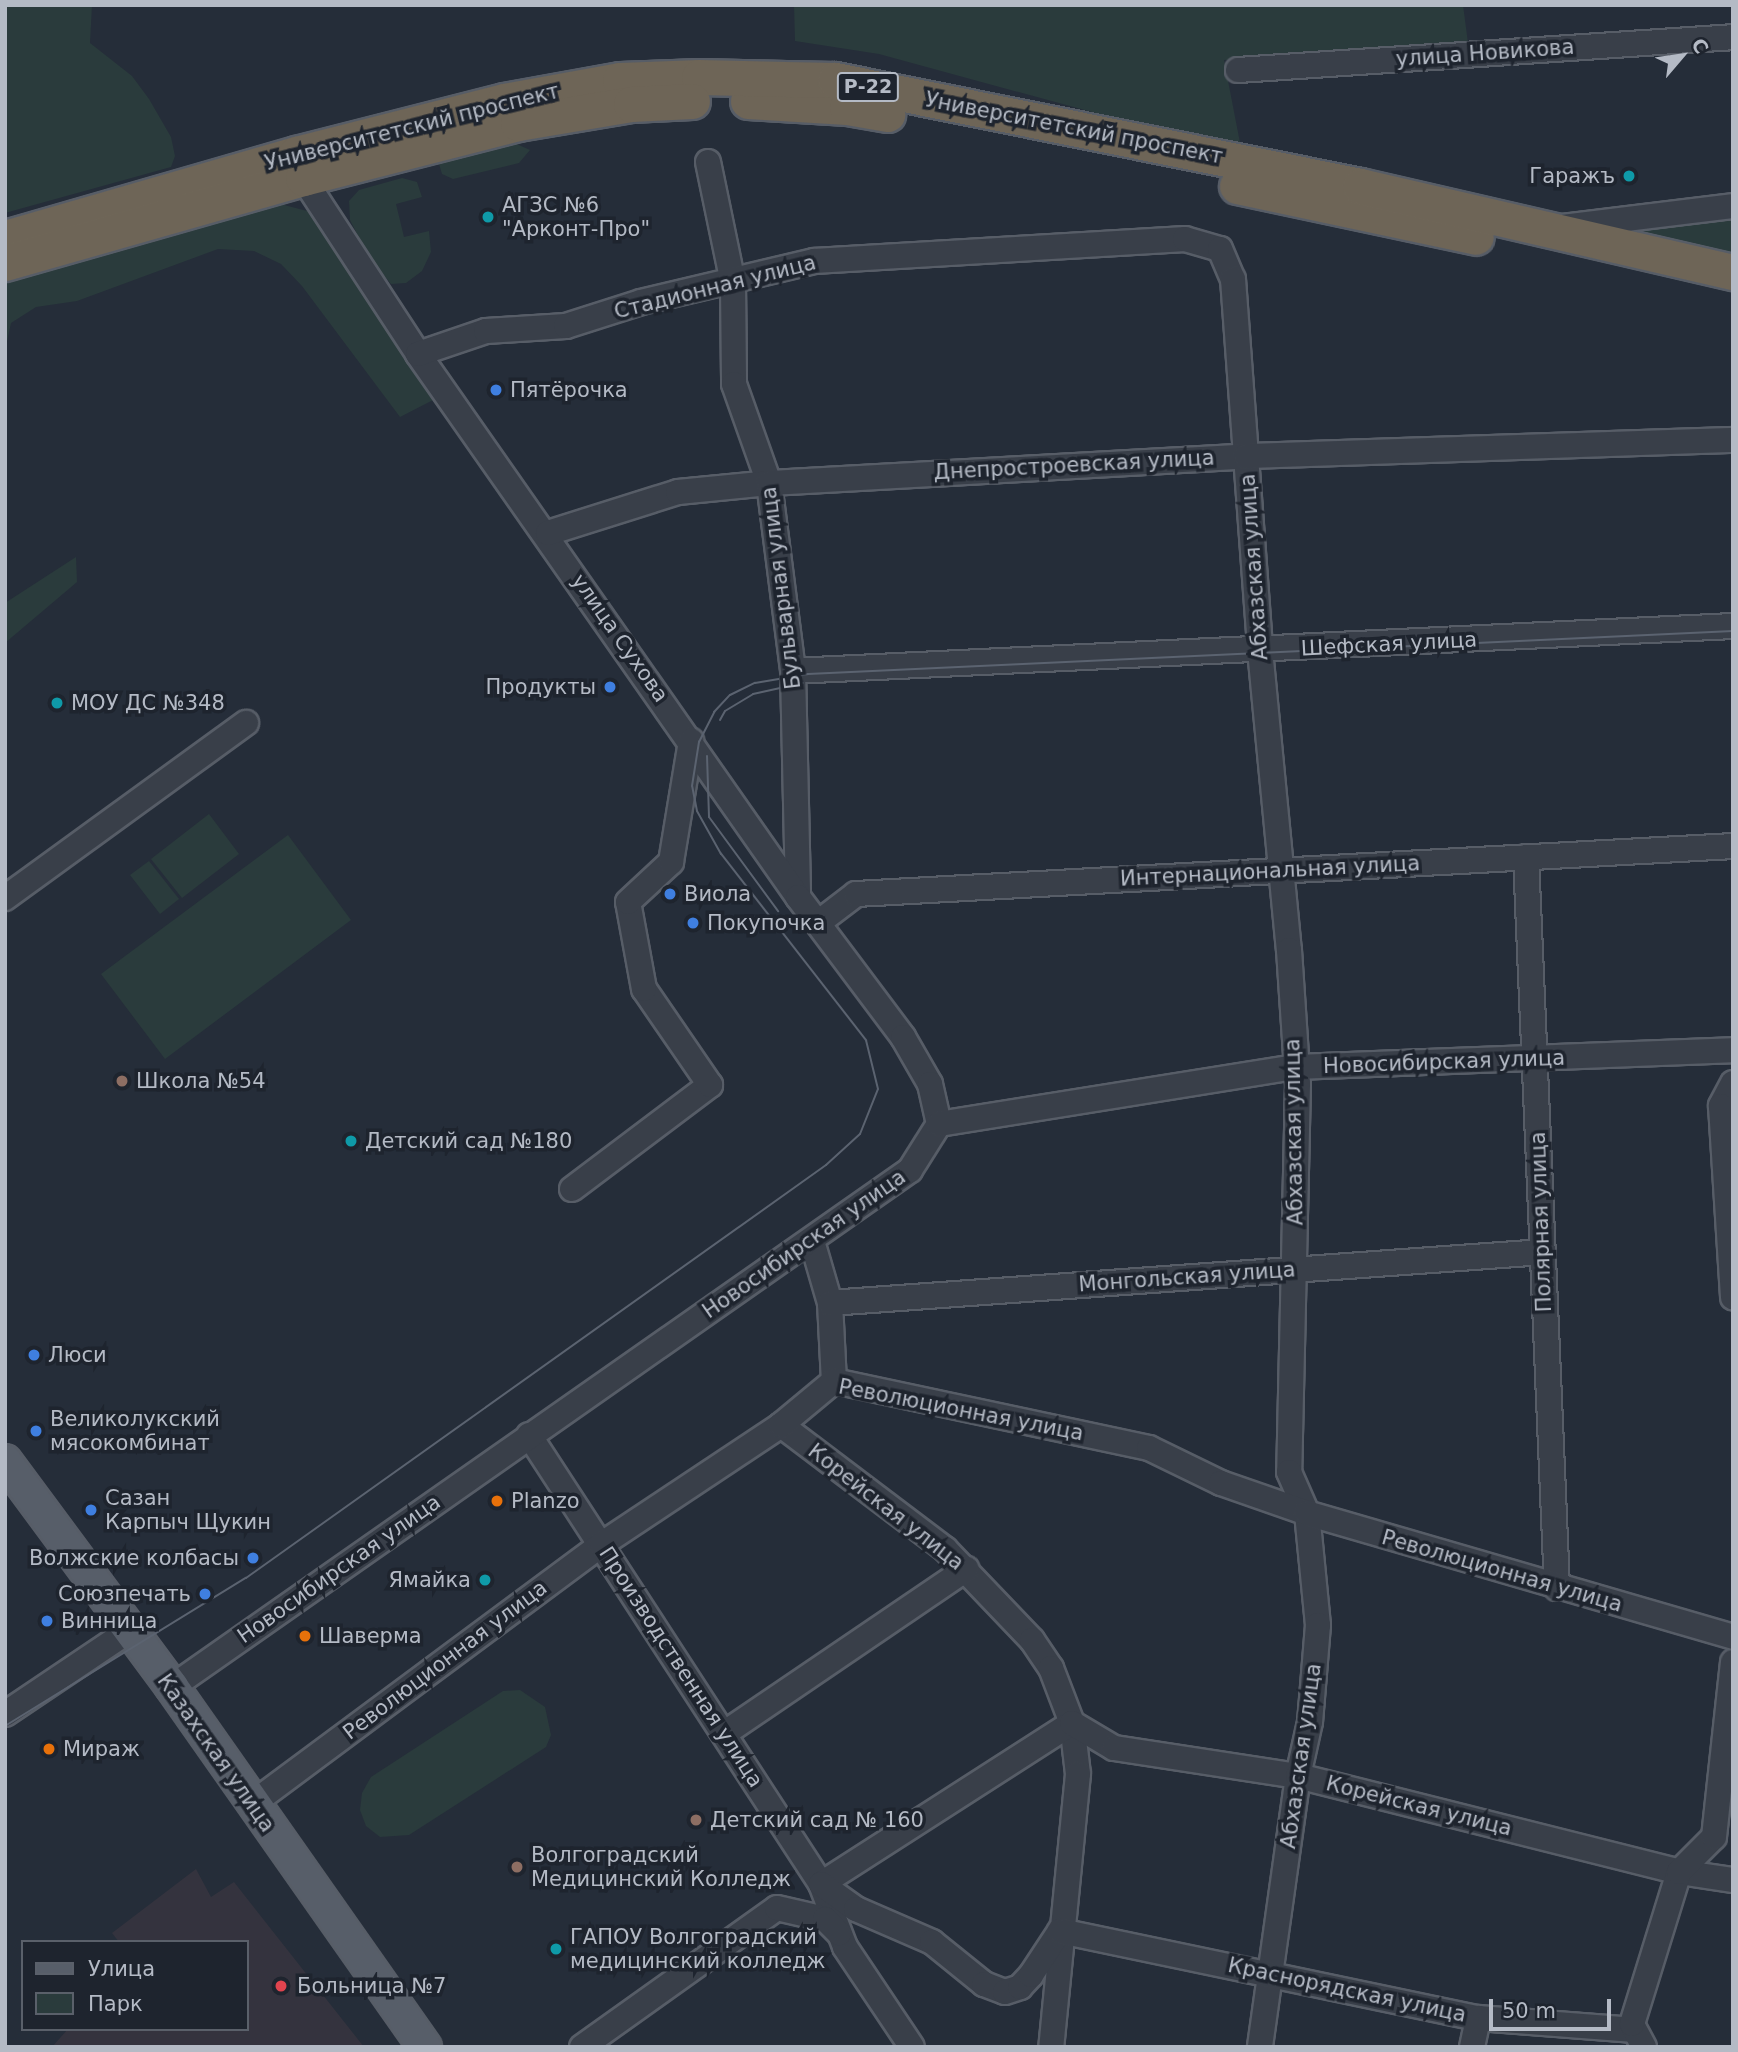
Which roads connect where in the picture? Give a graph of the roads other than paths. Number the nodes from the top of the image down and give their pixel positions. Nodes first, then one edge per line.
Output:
1 (1733, 37) edge
2 (1238, 70) dead end
3 (708, 162) dead end
4 (299, 166) junction
5 (1733, 206) edge
6 (1548, 229) junction
7 (5, 238) edge
8 (1185, 239) joint
9 (5, 263) edge
10 (1733, 272) edge
11 (733, 283) junction
12 (1733, 293) edge
13 (418, 354) junction
14 (1733, 440) edge
15 (1246, 456) junction
16 (769, 483) junction
17 (548, 533) junction
18 (1733, 626) edge
19 (1260, 650) junction
20 (793, 671) junction
21 (246, 723) dead end
22 (691, 741) junction
23 (1733, 846) edge
24 (1525, 857) junction
25 (1283, 870) junction
26 (799, 897) junction
27 (5, 898) edge
28 (818, 923) junction
29 (1733, 1050) edge
30 (1534, 1060) junction
31 (1295, 1067) junction
32 (1733, 1083) edge
33 (939, 1124) junction
34 (572, 1189) dead end
35 (812, 1241) junction
36 (1543, 1252) junction
37 (1294, 1270) junction
38 (1733, 1298) edge
39 (830, 1303) junction
40 (834, 1381) junction
41 (781, 1425) junction
42 (529, 1434) junction
43 (5, 1461) edge
44 (1307, 1513) junction
45 (602, 1544) junction
46 (966, 1569) junction
47 (1557, 1588) junction
48 (127, 1632) junction
49 (1733, 1637) edge
50 (1733, 1662) edge
51 (172, 1687) junction
52 (5, 1714) edge
53 (1072, 1723) junction
54 (725, 1733) junction
55 (1298, 1776) junction
56 (252, 1804) junction
57 (1679, 1872) junction
58 (1733, 1880) edge
59 (821, 1884) junction
60 (1060, 1931) junction
61 (840, 1933) junction
62 (1272, 1972) junction
63 (1478, 2018) junction
64 (1640, 2038) edge
65 (425, 2047) edge
66 (582, 2047) edge
67 (912, 2047) edge
68 (1051, 2047) edge
69 (1260, 2047) edge
70 (1472, 2047) edge

1 - 2 street, улица Новикова
3 - 11 street, Бульварная улица
4 - 6 highway, Университетский проспект / Р-22
4 - 7 highway, Университетский проспект / Р-22
4 - 9 highway, Университетский проспект / Р-22
4 - 12 highway, Университетский проспект / Р-22
4 - 13 street, улица Сухова
5 - 6 street
6 - 10 highway, Университетский проспект / Р-22
8 - 11 street, Стадионная улица
8 - 15 street, Абхазская улица
11 - 13 street, Стадионная улица
11 - 16 street, Бульварная улица
13 - 17 street, улица Сухова
14 - 15 street, Днепростроевская улица
15 - 16 street, Днепростроевская улица
15 - 19 street, Абхазская улица
16 - 17 street, Днепростроевская улица
16 - 20 street, Бульварная улица
17 - 22 street, улица Сухова
18 - 19 street, Шефская улица
19 - 20 street, Шефская улица
19 - 25 street, Абхазская улица
20 - 26 street, Бульварная улица
21 - 27 street
22 - 26 street, улица Сухова
22 - 34 street
23 - 24 street, Интернациональная улица
24 - 25 street, Интернациональная улица
24 - 30 street, Полярная улица
25 - 28 street, Интернациональная улица
25 - 31 street, Абхазская улица
26 - 28 street, улица Сухова
28 - 33 street, улица Сухова
29 - 30 street, Новосибирская улица
30 - 31 street, Новосибирская улица
30 - 36 street, Полярная улица
31 - 33 street, Новосибирская улица
31 - 37 street, Абхазская улица
32 - 38 street
33 - 35 street, Новосибирская улица
35 - 39 street
35 - 42 street, Новосибирская улица
36 - 37 street, Монгольская улица
36 - 47 street, Полярная улица
37 - 39 street, Монгольская улица
37 - 44 street, Абхазская улица
39 - 40 street
40 - 41 street, Революционная улица
40 - 44 street, Революционная улица
41 - 45 street, Революционная улица
41 - 46 street, Корейская улица
42 - 45 street, Производственная улица
42 - 51 street, Новосибирская улица
43 - 48 main road, Казахская улица
44 - 47 street, Революционная улица
44 - 55 street, Абхазская улица
45 - 54 street, Производственная улица
45 - 56 street, Революционная улица
46 - 53 street, Корейская улица
46 - 54 street
47 - 49 street, Революционная улица
48 - 51 main road, Казахская улица
48 - 52 street
50 - 57 street
51 - 56 main road, Казахская улица
53 - 55 street, Корейская улица
53 - 59 street
53 - 60 street
54 - 59 street, Производственная улица
55 - 57 street, Корейская улица
55 - 62 street, Абхазская улица
56 - 65 main road, Казахская улица
57 - 58 street, Корейская улица
57 - 64 street
59 - 60 street
59 - 61 street, Производственная улица
60 - 62 street, Краснорядская улица
60 - 68 street
61 - 66 street
61 - 67 street, Производственная улица
62 - 63 street, Краснорядская улица
62 - 69 street, Абхазская улица
63 - 64 street, Краснорядская улица
63 - 70 street

